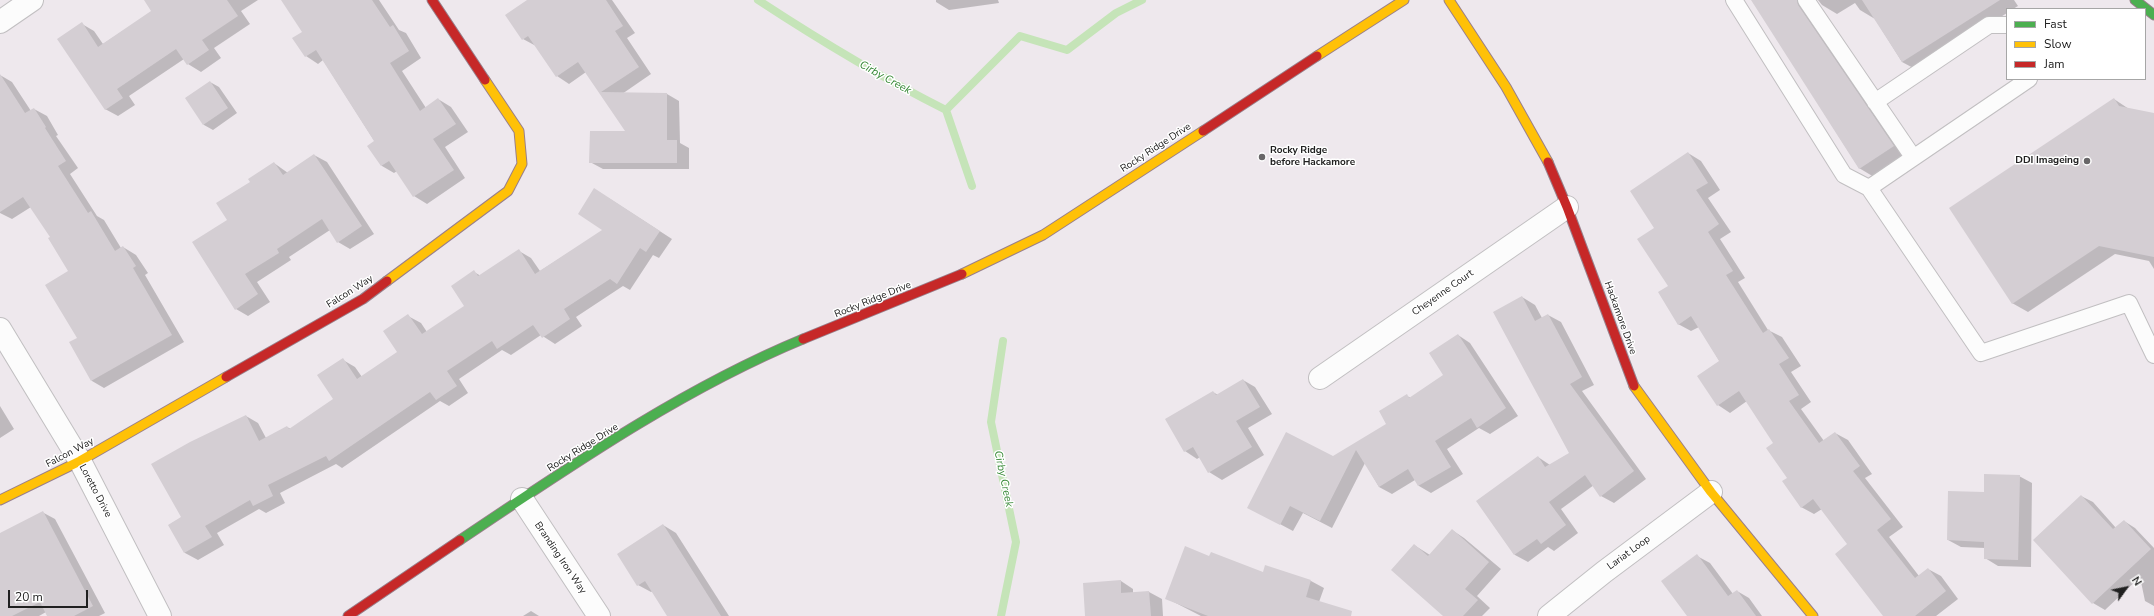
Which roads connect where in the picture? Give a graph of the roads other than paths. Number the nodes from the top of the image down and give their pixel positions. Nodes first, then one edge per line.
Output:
1 (32, 0) edge
2 (432, 0) edge
3 (1404, 0) edge
4 (1449, 0) edge
5 (1734, 0) edge
6 (1806, 0) edge
7 (0, 22) edge
8 (2006, 25) edge
9 (2028, 80) edge
10 (1875, 102) junction
11 (1913, 158) junction
12 (1869, 188) junction
13 (1567, 207) junction
14 (0, 328) edge
15 (2154, 355) edge
16 (1320, 378) dead end
17 (80, 461) junction
18 (1711, 492) junction
19 (0, 500) edge
20 (522, 500) junction
21 (160, 616) edge
22 (348, 616) edge
23 (599, 616) edge
24 (1549, 616) edge
25 (1813, 616) edge

1 - 7 street
2 - 17 street, Falcon Way
3 - 20 street, Rocky Ridge Drive
4 - 13 street, Hackamore Drive
5 - 12 lane
6 - 10 lane
8 - 10 lane
9 - 11 lane
10 - 11 lane
11 - 12 lane
12 - 15 lane
13 - 16 street, Cheyenne Court
13 - 18 street, Hackamore Drive
14 - 17 street, Loretto Drive
17 - 19 street, Falcon Way
17 - 21 street, Loretto Drive
18 - 24 street, Lariat Loop
18 - 25 street, Hackamore Drive
20 - 22 street, Rocky Ridge Drive
20 - 23 street, Branding Iron Way

